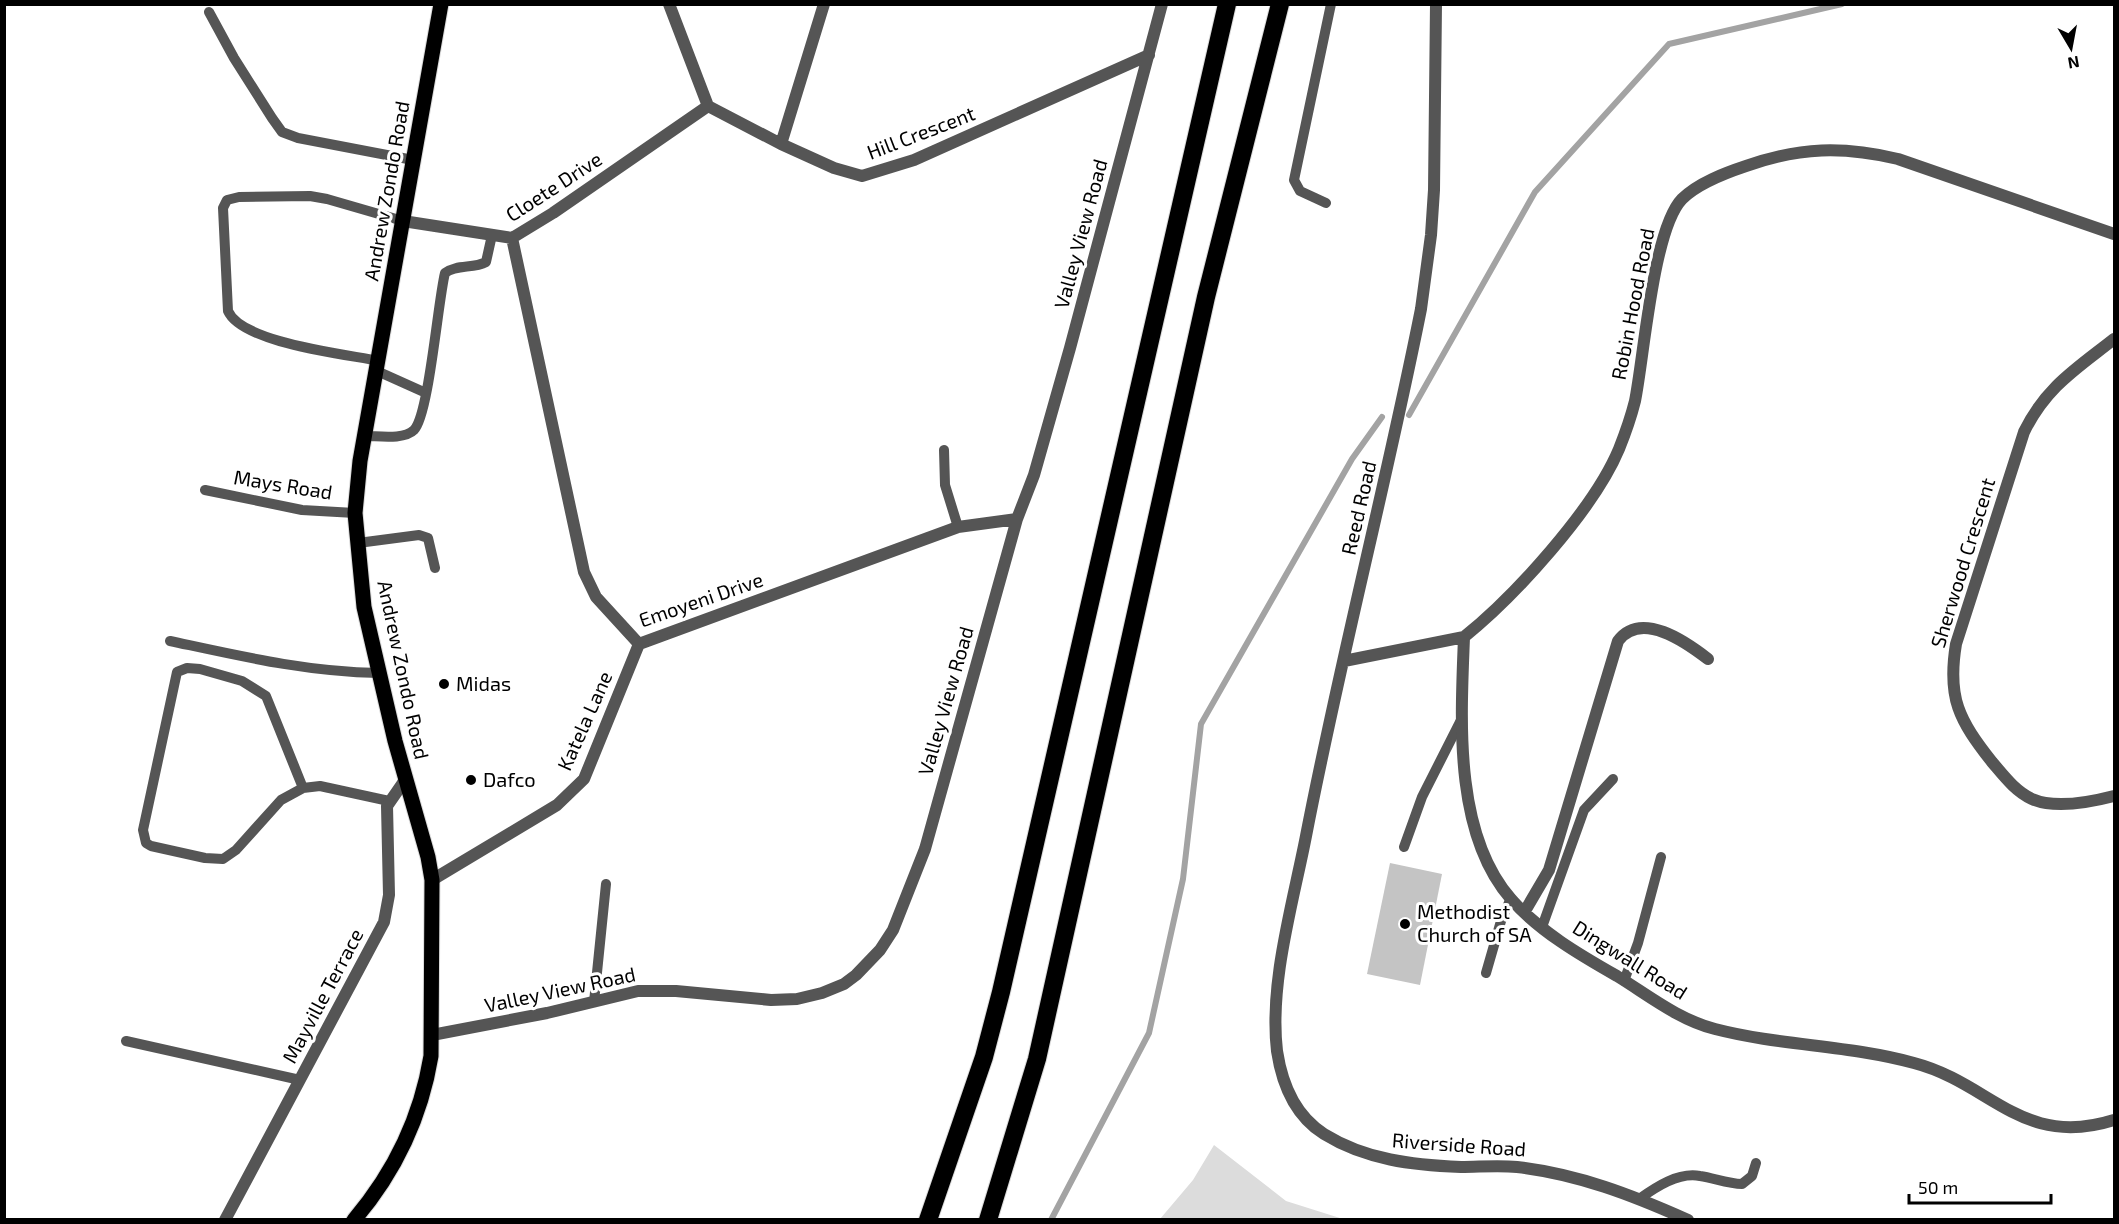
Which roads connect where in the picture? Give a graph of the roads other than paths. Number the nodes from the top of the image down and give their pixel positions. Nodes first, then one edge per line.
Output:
1 (441, 4) edge
2 (669, 4) edge
3 (824, 4) edge
4 (1162, 4) edge
5 (1227, 4) edge
6 (1280, 4) edge
7 (1331, 4) edge
8 (1436, 4) edge
9 (209, 12) dead end
10 (1149, 55) junction
11 (708, 106) junction
12 (781, 144) junction
13 (413, 160) junction
14 (1326, 202) dead end
15 (403, 221) junction
16 (2115, 234) edge
17 (492, 235) junction
18 (512, 238) junction
19 (2115, 339) edge
20 (378, 366) junction
21 (426, 393) junction
22 (365, 436) junction
23 (944, 450) dead end
24 (205, 490) dead end
25 (355, 513) junction
26 (1017, 519) junction
27 (958, 527) junction
28 (358, 543) junction
29 (435, 568) dead end
30 (1464, 637) junction
31 (170, 641) dead end
32 (639, 644) junction
33 (1708, 659) dead end
34 (1344, 661) junction
35 (379, 673) junction
36 (1461, 720) junction
37 (1612, 779) dead end
38 (405, 780) junction
39 (303, 788) junction
40 (2115, 796) edge
41 (389, 801) junction
42 (1404, 847) dead end
43 (1661, 857) dead end
44 (432, 880) junction
45 (606, 884) dead end
46 (1511, 898) junction
47 (1525, 911) junction
48 (1542, 927) junction
49 (1486, 973) dead end
50 (1624, 981) junction
51 (594, 1002) junction
52 (1276, 1015) joint
53 (432, 1035) junction
54 (126, 1041) dead end
55 (300, 1080) junction
56 (2115, 1120) edge
57 (1756, 1163) dead end
58 (1639, 1199) junction
59 (225, 1220) edge
60 (354, 1220) edge
61 (928, 1220) edge
62 (988, 1220) edge
63 (1688, 1220) edge

1 - 13 main road, Andrew Zondo Road
2 - 11 street
3 - 12 street
4 - 10 street, Valley View Road
5 - 61 highway
6 - 62 highway
7 - 14 lane
8 - 34 street, Reed Road
9 - 13 lane
10 - 12 street, Hill Crescent
10 - 26 street, Valley View Road
11 - 12 street, Hill Crescent
11 - 18 street, Cloete Drive
13 - 15 main road, Andrew Zondo Road
15 - 17 street, Cloete Drive
15 - 20 main road, Andrew Zondo Road
15 - 20 lane
16 - 30 street, Robin Hood Road
17 - 18 street, Cloete Drive
17 - 21 lane
18 - 32 street, Emoyeni Drive
19 - 40 street, Sherwood Crescent
20 - 21 lane
20 - 22 main road, Andrew Zondo Road
21 - 22 lane
22 - 25 main road, Andrew Zondo Road
23 - 27 lane
24 - 25 lane, Mays Road
25 - 28 main road, Andrew Zondo Road
26 - 27 street, Emoyeni Drive
26 - 51 street, Valley View Road
27 - 32 street, Emoyeni Drive
28 - 29 lane
28 - 35 main road, Andrew Zondo Road
30 - 34 street
30 - 36 street, Dingwall Road
31 - 35 lane
32 - 44 street, Katela Lane
33 - 47 street
34 - 52 street, Reed Road
35 - 38 main road, Andrew Zondo Road
36 - 42 lane
36 - 46 street, Dingwall Road
37 - 48 lane
38 - 41 street
38 - 44 main road, Andrew Zondo Road
39 - 39 lane
39 - 41 lane
41 - 55 street, Mayville Terrace
43 - 50 lane
44 - 53 main road, Andrew Zondo Road
45 - 51 lane
46 - 47 street, Dingwall Road
46 - 49 lane
47 - 48 street, Dingwall Road
48 - 50 street, Dingwall Road
50 - 56 street, Dingwall Road
51 - 53 street, Valley View Road
52 - 58 street, Riverside Road
53 - 60 main road, Andrew Zondo Road
54 - 55 lane
55 - 59 street, Mayville Terrace
57 - 58 lane
58 - 63 street, Riverside Road

